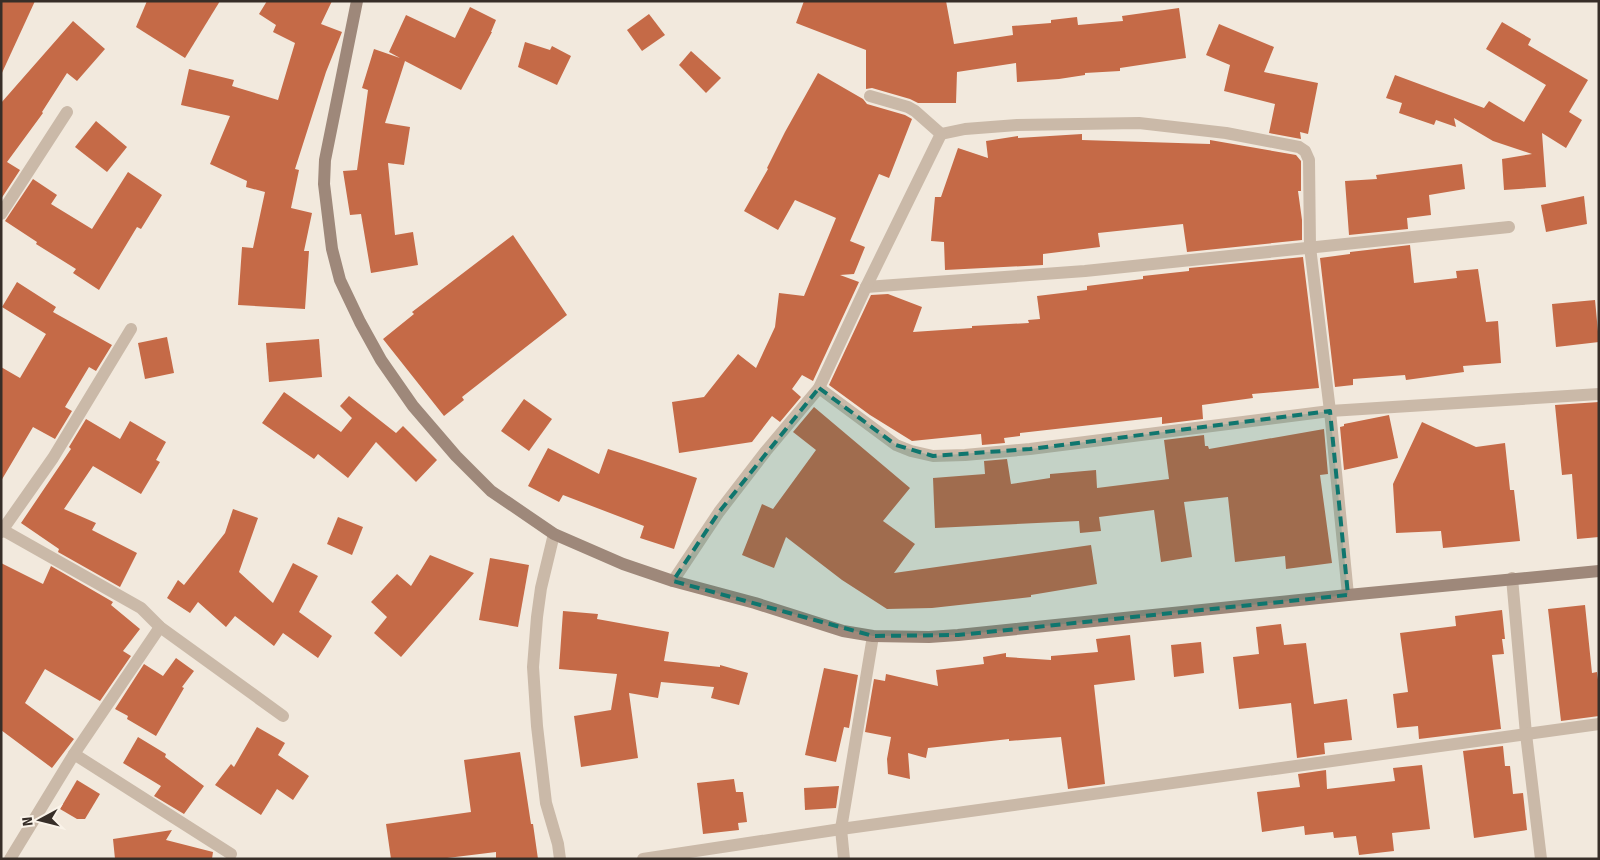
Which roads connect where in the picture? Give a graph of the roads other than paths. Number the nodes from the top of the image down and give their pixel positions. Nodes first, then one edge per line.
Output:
1 (357, 1) edge
2 (870, 96) dead end
3 (67, 112) dead end
4 (941, 134) junction
5 (1, 214) edge
6 (1509, 227) dead end
7 (1310, 247) junction
8 (866, 287) junction
9 (130, 329) dead end
10 (819, 388) junction
11 (1599, 394) edge
12 (1330, 411) junction
13 (2, 530) edge
14 (554, 534) junction
15 (1599, 571) edge
16 (1512, 578) junction
17 (673, 581) junction
18 (1348, 595) junction
19 (160, 627) junction
20 (873, 636) junction
21 (283, 716) dead end
22 (1599, 724) edge
23 (1526, 734) junction
24 (74, 754) junction
25 (841, 829) junction
26 (232, 854) dead end
27 (10, 859) edge
28 (560, 859) edge
29 (643, 859) edge
30 (844, 859) edge
31 (1541, 859) edge

1 - 14 street
2 - 4 street
3 - 5 street
4 - 7 street
4 - 8 street
6 - 7 street
7 - 8 street
7 - 12 street
8 - 10 street
9 - 13 street
10 - 12 street
10 - 17 street
11 - 12 street
12 - 18 street
13 - 19 street
14 - 17 street
14 - 28 street
15 - 16 street
16 - 18 street
16 - 23 street
17 - 20 street
18 - 20 street
19 - 21 street
19 - 24 street
20 - 25 street
22 - 23 street
23 - 25 street
23 - 31 street
24 - 26 street
24 - 27 street
25 - 29 street
25 - 30 street

